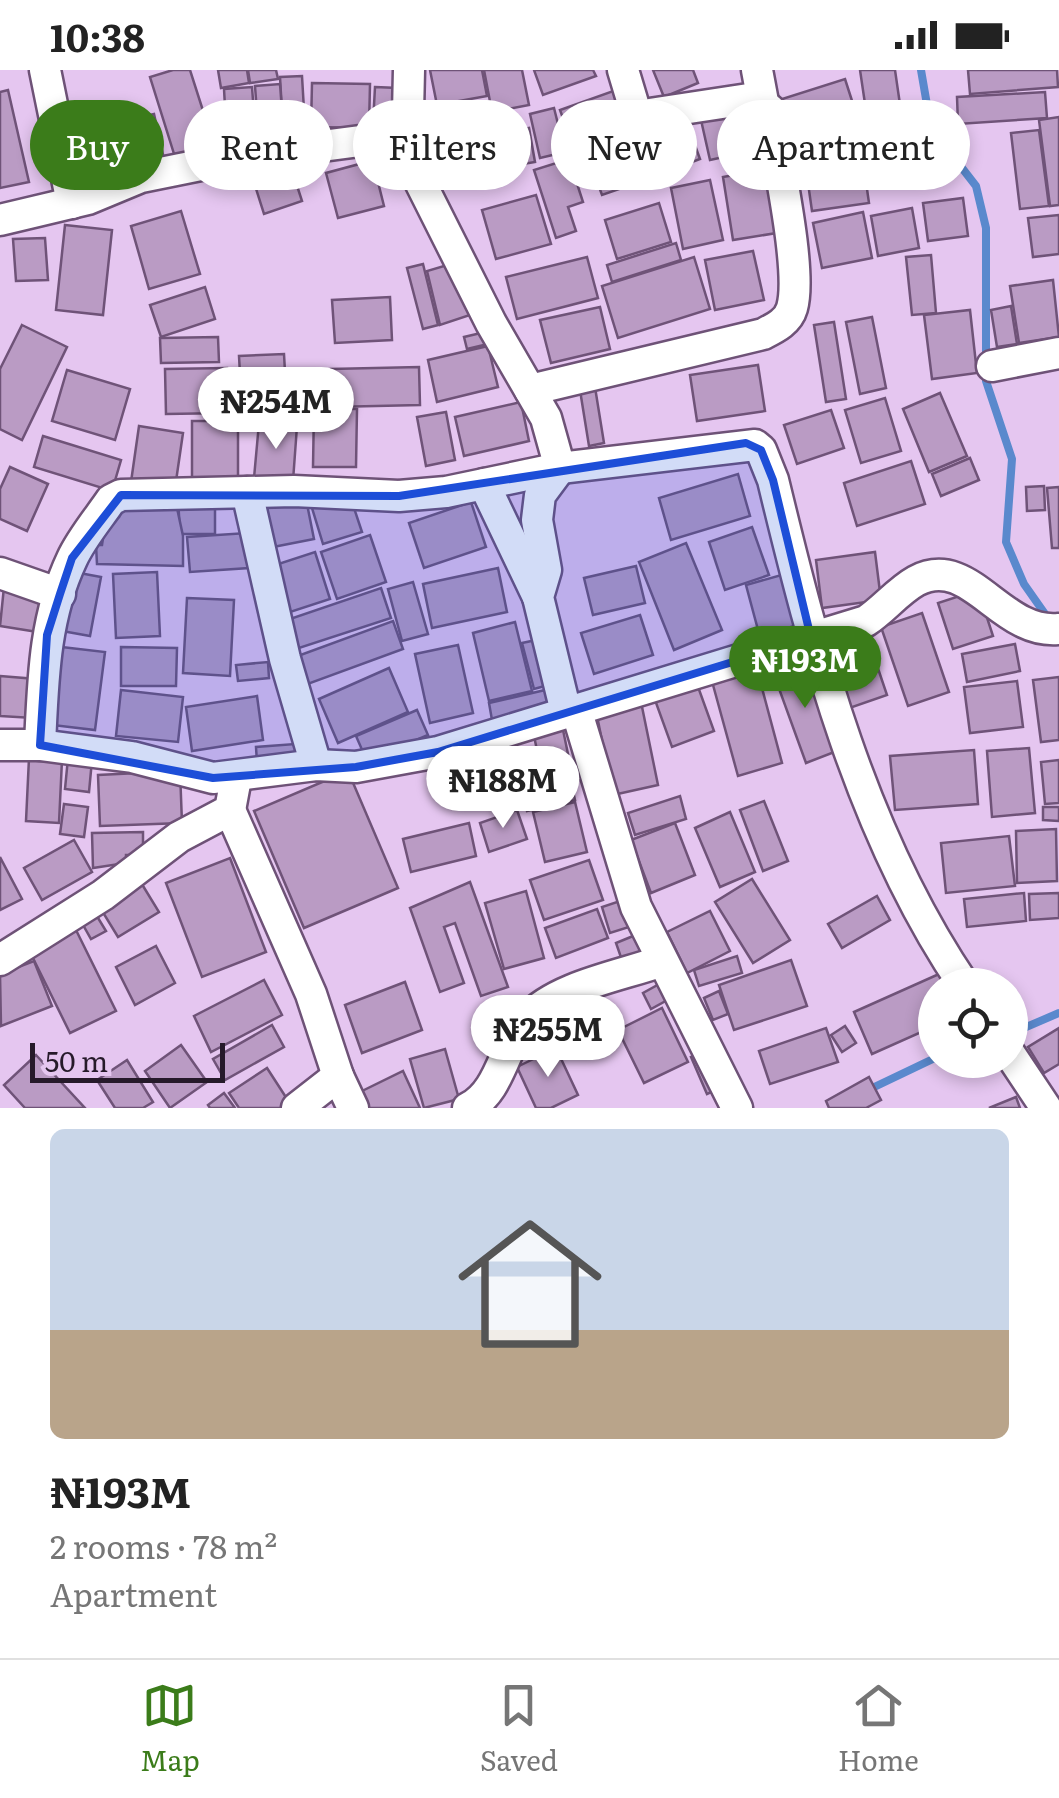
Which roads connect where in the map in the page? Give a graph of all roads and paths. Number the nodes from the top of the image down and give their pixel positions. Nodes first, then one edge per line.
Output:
1 (45, 70) edge
2 (412, 70) edge
3 (623, 70) edge
4 (757, 70) edge
5 (408, 100) edge
6 (763, 100) edge
7 (717, 104) edge
8 (353, 141) edge
9 (424, 190) edge
10 (781, 190) edge
11 (72, 203) junction
12 (0, 220) edge
13 (1059, 353) edge
14 (992, 366) dead end
15 (530, 390) junction
16 (560, 468) junction
17 (484, 484) junction
18 (247, 492) junction
19 (0, 574) edge
20 (60, 594) junction
21 (538, 597) junction
22 (1059, 630) edge
23 (811, 638) junction
24 (571, 710) junction
25 (40, 744) junction
26 (0, 745) edge
27 (316, 765) junction
28 (236, 778) junction
29 (230, 810) junction
30 (0, 960) edge
31 (662, 962) junction
32 (952, 968) edge
33 (338, 1076) junction
34 (1026, 1078) edge
35 (297, 1108) edge
36 (353, 1108) edge
37 (468, 1108) edge
38 (737, 1108) edge
39 (1046, 1108) edge

1 - 11 street
2 - 5 street
3 - 7 street
4 - 6 street
8 - 11 street
9 - 15 street
10 - 15 street
11 - 12 street
13 - 14 street
15 - 16 street
16 - 17 street
16 - 21 street
16 - 23 street
17 - 18 street
17 - 21 street
18 - 20 street
18 - 27 street
19 - 20 street
20 - 25 street
21 - 24 street
22 - 23 street
23 - 24 street
23 - 32 street
24 - 27 street
24 - 31 street
25 - 26 street
25 - 28 street
27 - 28 street
28 - 29 street
29 - 30 street
29 - 33 street
31 - 37 street
31 - 38 street
33 - 35 street
33 - 36 street
34 - 39 street

